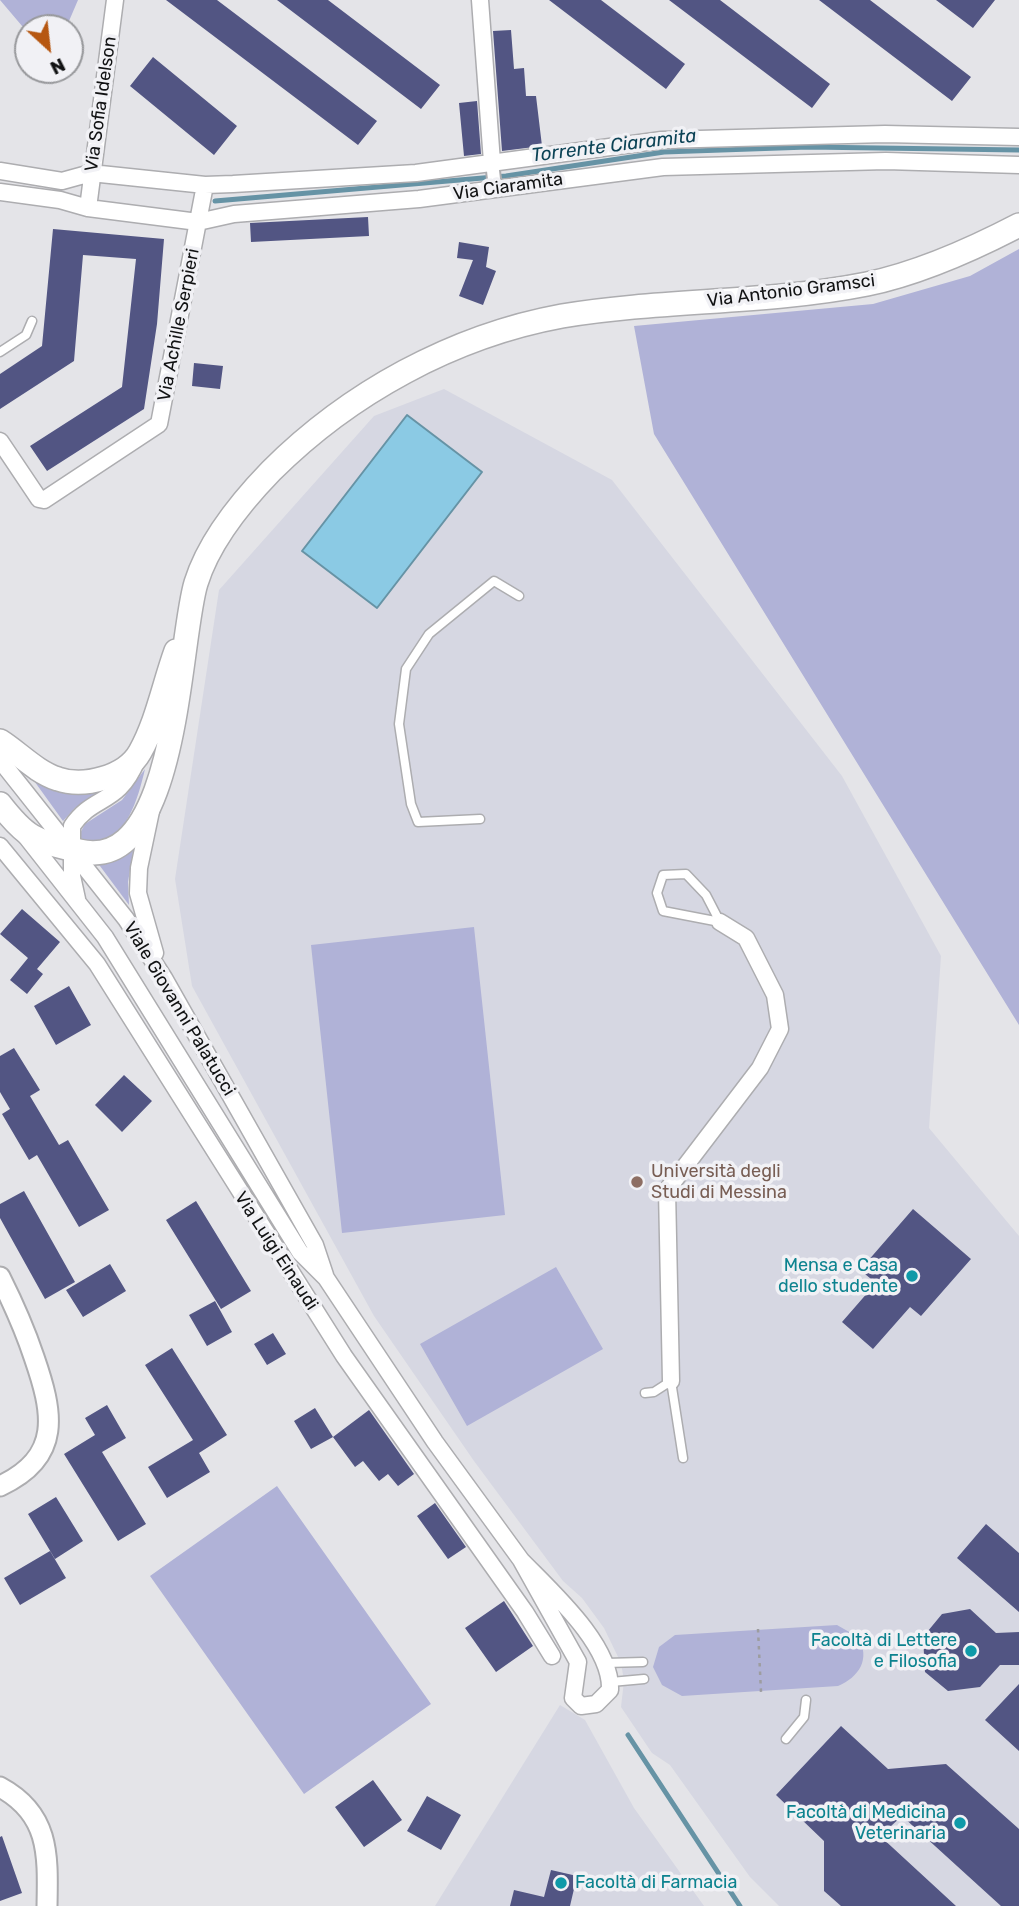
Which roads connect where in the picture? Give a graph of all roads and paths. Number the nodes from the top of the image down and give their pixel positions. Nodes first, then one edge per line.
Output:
1 (115, 0) edge
2 (480, 0) edge
3 (1019, 137) edge
4 (551, 154) junction
5 (492, 162) junction
6 (1019, 165) edge
7 (0, 171) edge
8 (92, 173) junction
9 (556, 180) junction
10 (205, 185) junction
11 (495, 188) junction
12 (0, 192) edge
13 (88, 208) junction
14 (198, 222) junction
15 (1019, 225) edge
16 (32, 321) dead end
17 (0, 352) edge
18 (0, 441) edge
19 (519, 596) dead end
20 (187, 622) junction
21 (0, 741) edge
22 (139, 754) junction
23 (0, 760) edge
24 (0, 804) edge
25 (152, 804) junction
26 (480, 819) dead end
27 (24, 834) junction
28 (0, 846) edge
29 (71, 849) junction
30 (78, 902) junction
31 (720, 922) junction
32 (164, 978) junction
33 (0, 1277) edge
34 (326, 1278) junction
35 (671, 1381) junction
36 (645, 1393) dead end
37 (683, 1458) dead end
38 (0, 1486) edge
39 (522, 1560) junction
40 (758, 1629) dead end
41 (552, 1656) dead end
42 (643, 1662) dead end
43 (606, 1663) junction
44 (644, 1679) dead end
45 (611, 1682) junction
46 (761, 1692) dead end
47 (806, 1700) dead end
48 (786, 1739) dead end
49 (0, 1787) edge
50 (47, 1906) edge

1 - 8 street, Via Sofia Idelson
2 - 5 street
3 - 4 street, Via Ciaramita
4 - 5 street, Via Ciaramita
4 - 9 street
5 - 10 street, Via Ciaramita
5 - 11 street
6 - 9 street, Via Ciaramita
7 - 8 street, Via Ciaramita
8 - 10 street, Via Ciaramita
8 - 13 street, Via Sofia Idelson
9 - 11 street, Via Ciaramita
10 - 14 street
11 - 14 street, Via Ciaramita
12 - 13 street, Via Ciaramita
13 - 14 street, Via Ciaramita
14 - 18 street, Via Achille Serpieri
15 - 20 main road, Via Antonio Gramsci
16 - 17 lane
19 - 26 lane
20 - 22 main road
20 - 25 main road
21 - 22 main road
22 - 29 street
23 - 29 street, Viale Giovanni Palatucci
24 - 27 main road, Viale Giovanni Palatucci
25 - 29 main road
25 - 32 street
27 - 29 main road
27 - 30 street, Viale Giovanni Palatucci
28 - 41 street, Via Luigi Einaudi
29 - 30 street
29 - 32 street, Viale Giovanni Palatucci
30 - 34 street, Viale Giovanni Palatucci
31 - 31 lane
31 - 35 street
32 - 34 street, Viale Giovanni Palatucci
33 - 38 street
34 - 39 street, Viale Giovanni Palatucci
35 - 36 lane
35 - 37 lane
39 - 43 street
39 - 45 street
40 - 46 path
42 - 43 lane
43 - 45 street
44 - 45 lane
47 - 48 lane
49 - 50 street

